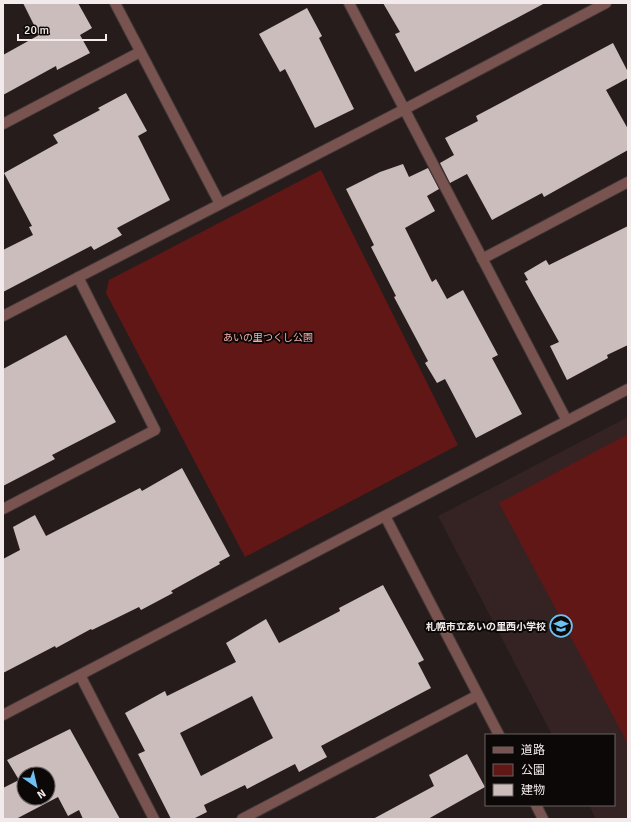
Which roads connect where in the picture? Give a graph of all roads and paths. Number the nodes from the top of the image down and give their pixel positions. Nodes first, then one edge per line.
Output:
1 (114, 3) edge
2 (349, 3) edge
3 (606, 3) edge
4 (140, 52) junction
5 (403, 110) junction
6 (3, 124) edge
7 (628, 182) edge
8 (220, 204) junction
9 (482, 259) junction
10 (78, 277) junction
11 (3, 316) edge
12 (628, 389) edge
13 (567, 421) junction
14 (3, 509) edge
15 (385, 516) junction
16 (80, 676) junction
17 (478, 695) junction
18 (3, 715) edge
19 (498, 734) edge
20 (536, 806) edge
21 (154, 819) edge
22 (242, 819) edge
23 (543, 819) edge

1 - 4 street
2 - 5 street
3 - 5 street
4 - 6 street
4 - 8 street
5 - 8 street
5 - 9 street
7 - 9 street
8 - 10 street
9 - 13 street
10 - 11 street
10 - 14 street
12 - 13 street
13 - 15 street
15 - 16 street
15 - 17 street
16 - 18 street
16 - 21 street
17 - 19 street
17 - 22 street
20 - 23 street

